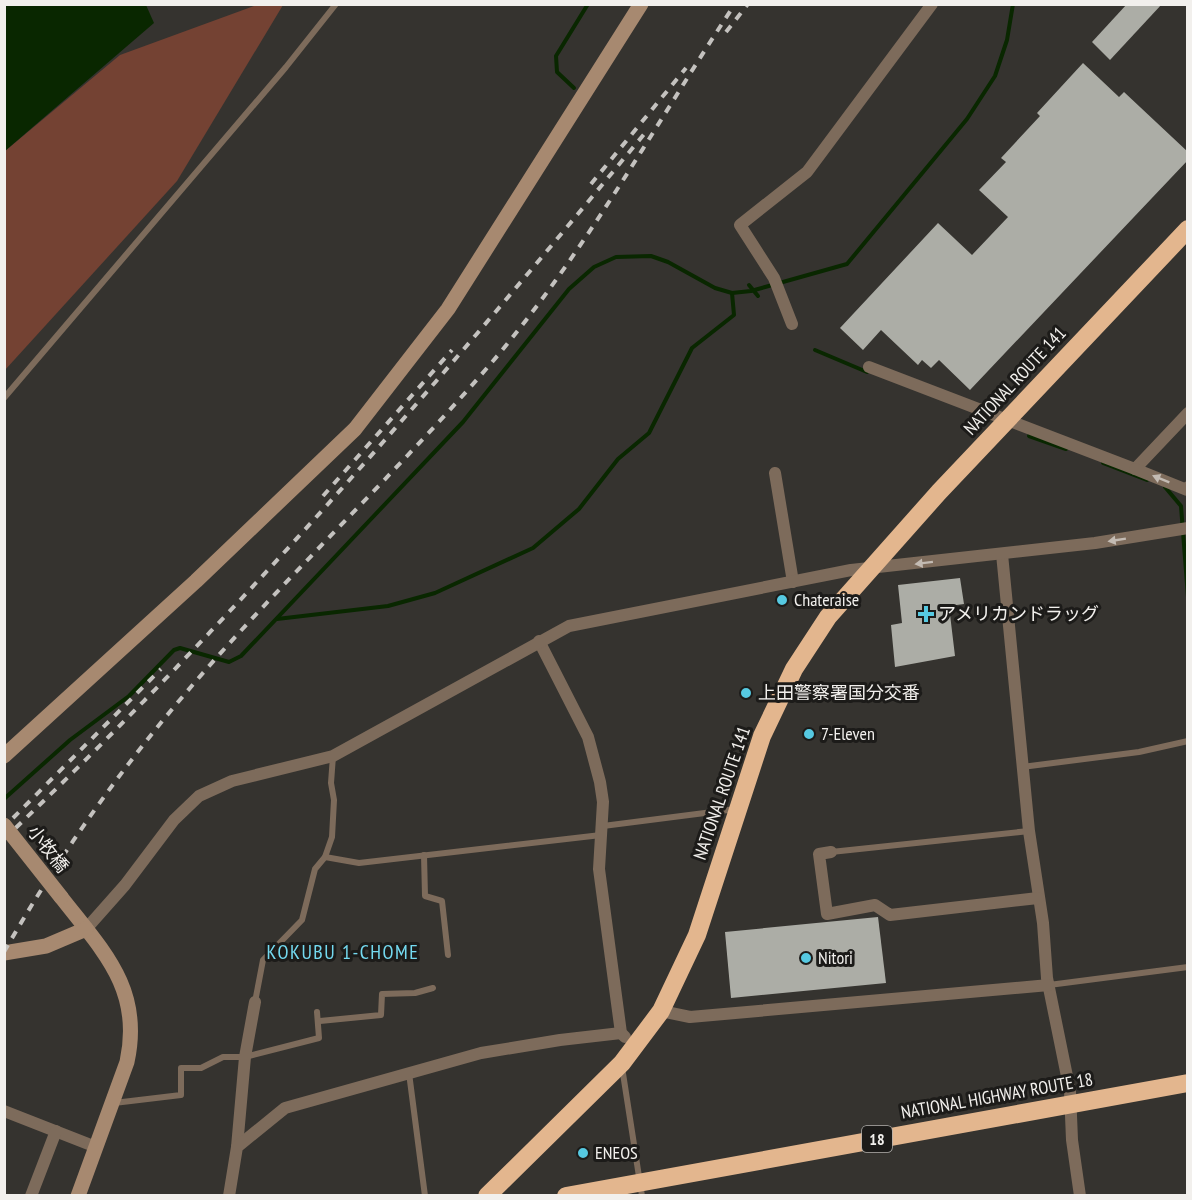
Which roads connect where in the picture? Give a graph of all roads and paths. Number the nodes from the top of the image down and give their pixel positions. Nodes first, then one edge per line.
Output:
1 (336, 4) edge
2 (641, 4) edge
3 (932, 4) edge
4 (1188, 229) edge
5 (792, 324) dead end
6 (869, 367) dead end
7 (4, 398) edge
8 (1188, 413) edge
9 (1008, 419) junction
10 (1135, 469) junction
11 (775, 473) dead end
12 (1188, 489) edge
13 (1181, 529) edge
14 (1002, 554) junction
15 (870, 567) junction
16 (793, 582) junction
17 (539, 641) junction
18 (1188, 741) edge
19 (4, 756) edge
20 (333, 756) junction
21 (1021, 767) junction
22 (736, 809) junction
23 (4, 825) edge
24 (602, 831) junction
25 (1029, 831) junction
26 (831, 852) joint
27 (424, 855) junction
28 (325, 857) junction
29 (1038, 898) junction
30 (86, 929) junction
31 (4, 953) edge
32 (448, 955) dead end
33 (1188, 967) edge
34 (1049, 985) junction
35 (433, 988) dead end
36 (255, 1002) joint
37 (661, 1011) junction
38 (317, 1012) dead end
39 (320, 1022) junction
40 (621, 1033) junction
41 (636, 1045) junction
42 (245, 1057) junction
43 (622, 1064) junction
44 (409, 1073) junction
45 (1188, 1083) edge
46 (113, 1103) junction
47 (1071, 1105) junction
48 (4, 1111) edge
49 (56, 1131) junction
50 (96, 1147) junction
51 (237, 1147) junction
52 (641, 1189) edge
53 (31, 1196) edge
54 (78, 1196) edge
55 (229, 1196) edge
56 (425, 1196) edge
57 (487, 1196) edge
58 (566, 1196) edge
59 (1080, 1196) edge

1 - 7 lane
2 - 19 street
3 - 5 street
4 - 9 highway, NATIONAL ROUTE 141
6 - 9 street
8 - 10 street
9 - 10 street
9 - 15 highway, NATIONAL ROUTE 141
12 -> 10 street
11 - 16 street
13 -> 14 street
14 -> 15 street
14 - 21 street
15 - 16 street
15 - 22 highway, NATIONAL ROUTE 141
16 - 17 street
17 - 20 street
17 - 24 street
18 - 21 lane
20 - 28 lane
20 - 30 street
21 - 25 street
22 - 24 lane
22 - 37 highway, NATIONAL ROUTE 141
23 - 30 street, 小牧橋, bridge
24 - 27 lane
24 - 40 street
25 - 26 lane
25 - 29 street
26 - 29 street
27 - 28 lane
27 - 32 lane
28 - 36 lane
29 - 34 street
30 - 31 street
30 - 46 street, 小牧橋
33 - 34 lane
34 - 37 street
34 - 47 street
35 - 39 lane
36 - 42 street
37 - 41 highway, NATIONAL ROUTE 141
38 - 39 lane
39 - 42 lane
40 - 41 street
40 - 44 street
41 - 43 highway, NATIONAL ROUTE 141
42 - 46 lane
42 - 51 street
43 - 52 lane
43 - 57 highway, NATIONAL ROUTE 141
44 - 51 street
44 - 56 lane
45 - 47 highway, NATIONAL HIGHWAY ROUTE 18 / 18
46 - 50 street, 小牧橋
47 - 52 highway, NATIONAL HIGHWAY ROUTE 18 / 18
47 - 59 street
48 - 49 street
49 - 50 street
49 - 53 street
50 - 54 street, 小牧橋
51 - 55 street
52 - 58 highway, NATIONAL HIGHWAY ROUTE 18 / 18

